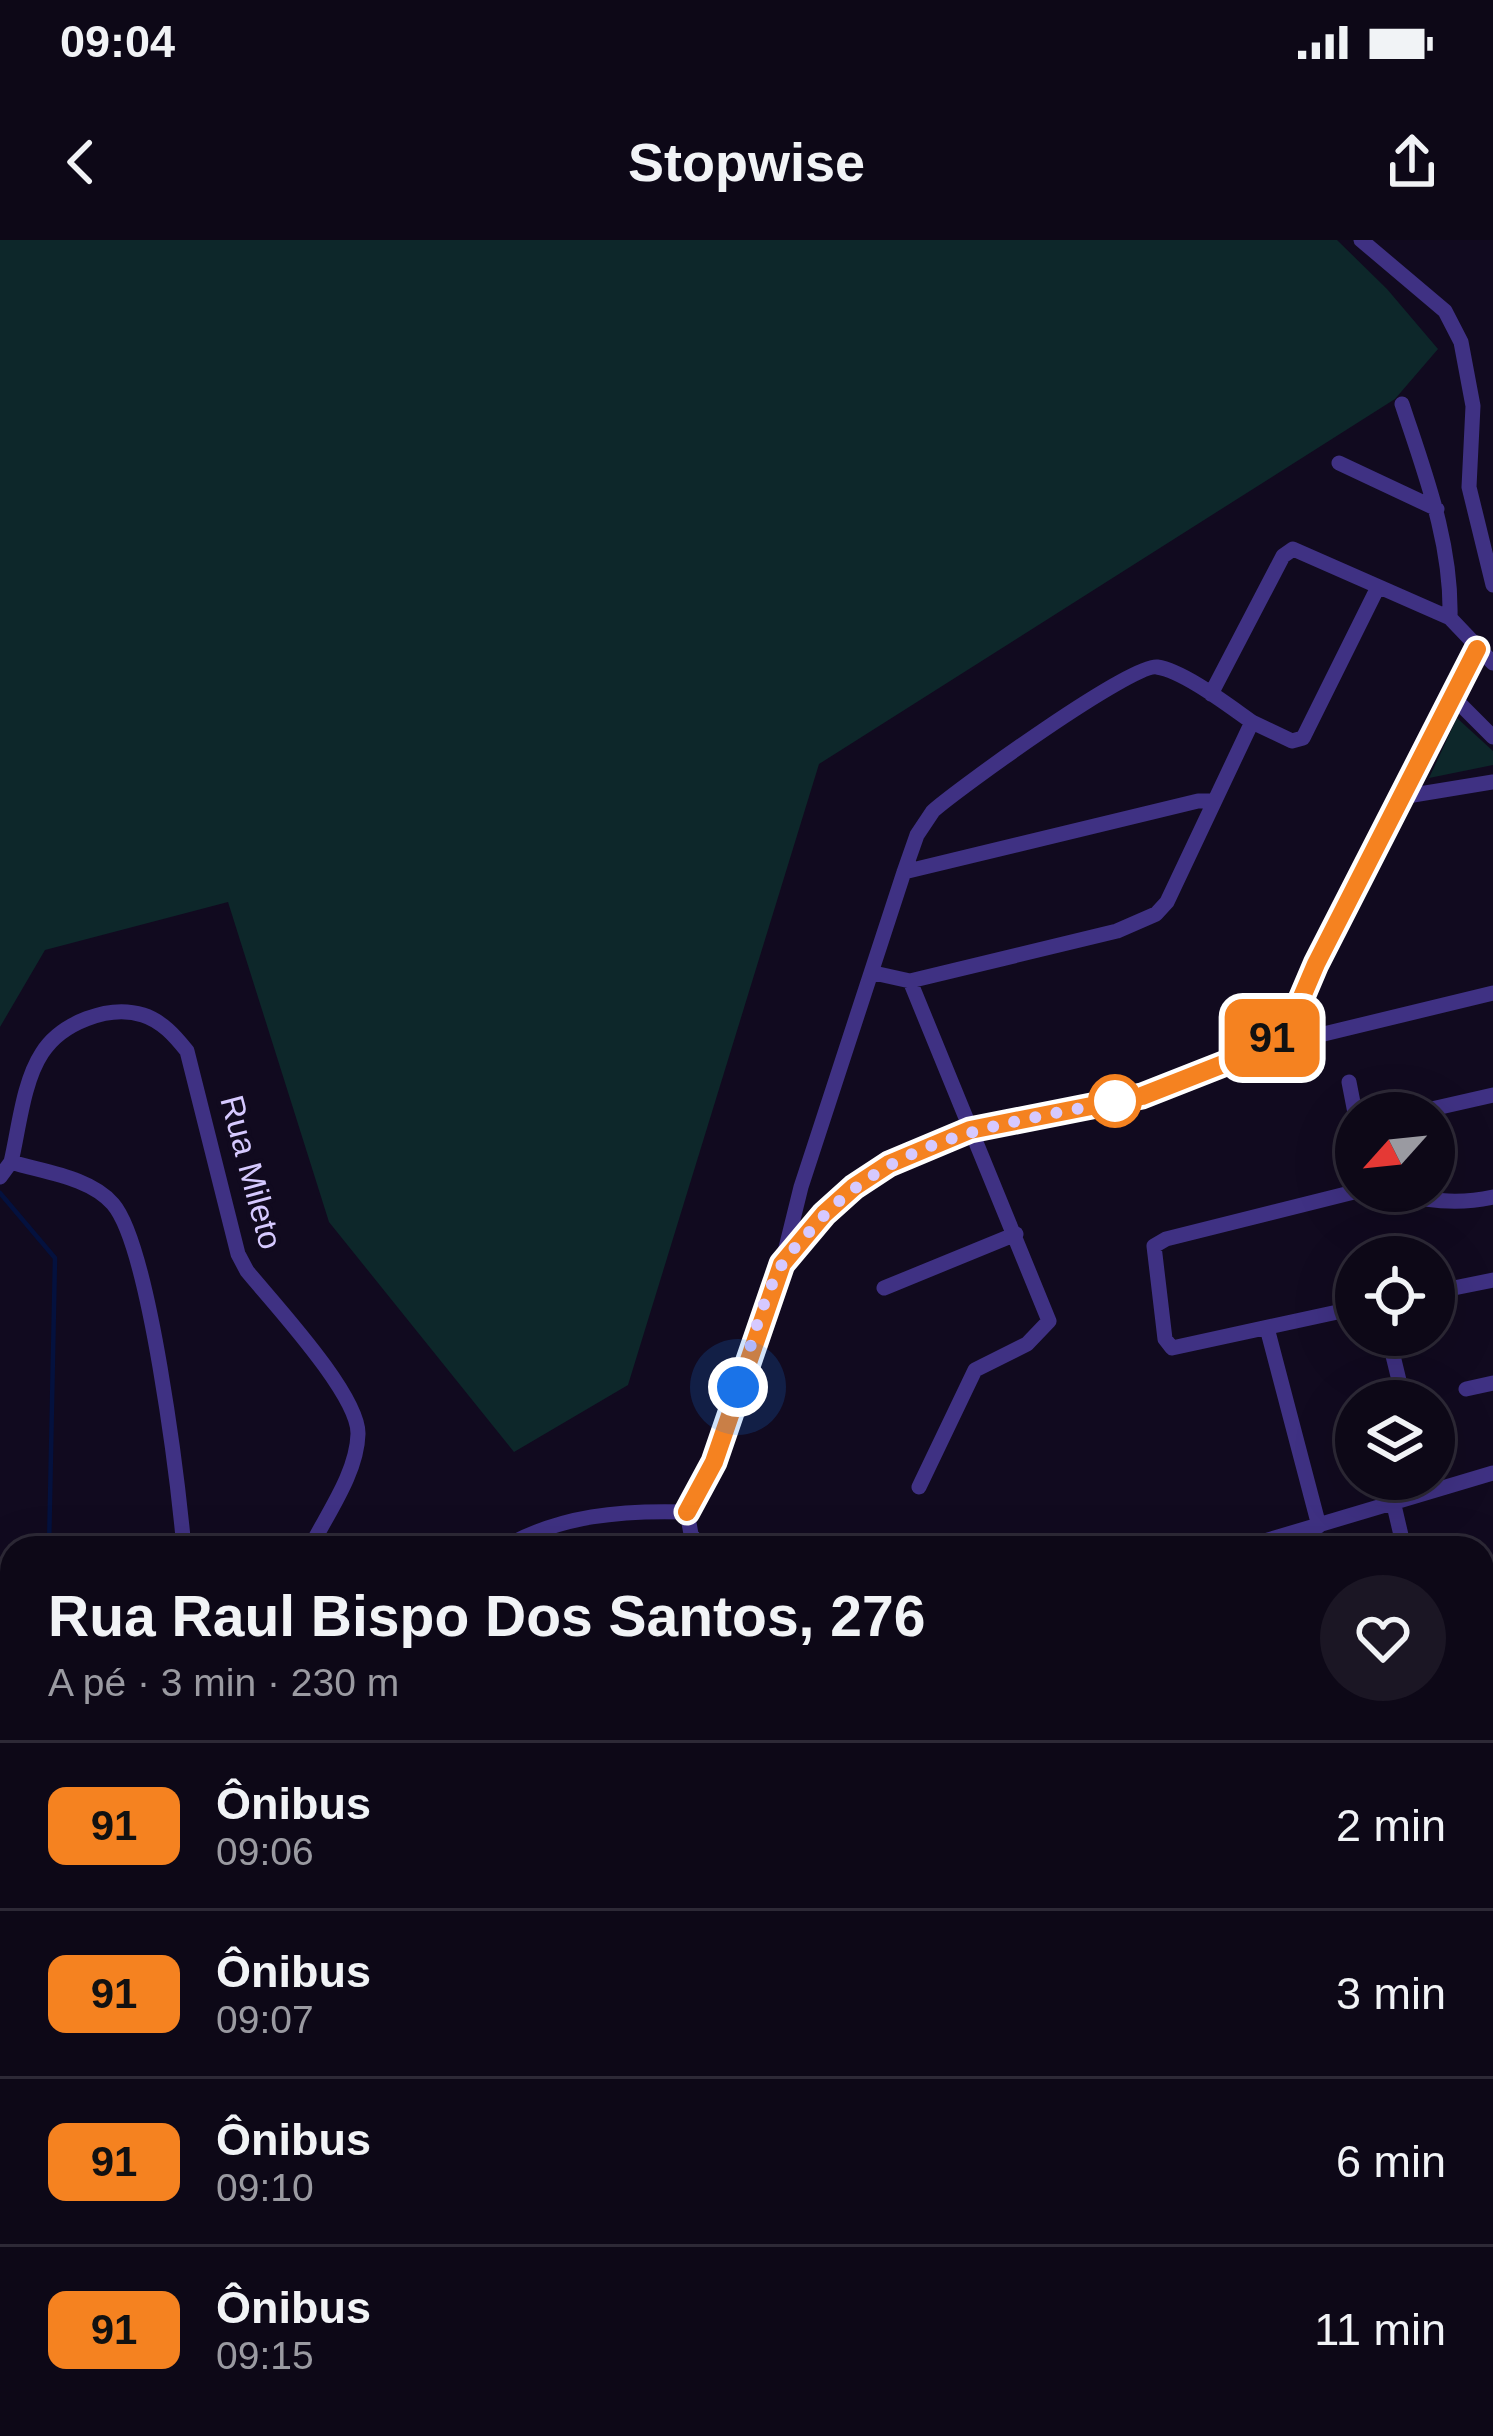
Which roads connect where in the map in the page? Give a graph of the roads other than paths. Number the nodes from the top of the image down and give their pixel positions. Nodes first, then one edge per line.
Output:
1 (1361, 240) edge
2 (1402, 404) dead end
3 (1339, 463) dead end
4 (1437, 509) junction
5 (1493, 585) edge
6 (1378, 587) junction
7 (1450, 618) junction
8 (1477, 649) junction
9 (1493, 664) edge
10 (1211, 694) junction
11 (1452, 696) junction
12 (1252, 722) junction
13 (1493, 737) edge
14 (1493, 782) edge
15 (1400, 797) junction
16 (1214, 801) junction
17 (904, 872) junction
18 (874, 974) junction
19 (910, 981) junction
20 (1493, 993) edge
21 (1259, 1050) junction
22 (1349, 1082) dead end
23 (1351, 1092) edge
24 (1493, 1095) edge
25 (1455, 1104) edge
26 (970, 1130) junction
27 (11, 1162) junction
28 (0, 1177) edge
29 (1493, 1197) edge
30 (1016, 1234) junction
31 (782, 1264) junction
32 (1493, 1280) edge
33 (884, 1288) dead end
34 (1455, 1288) edge
35 (1335, 1313) edge
36 (1267, 1328) junction
37 (1493, 1383) edge
38 (1466, 1390) dead end
39 (1493, 1473) edge
40 (1455, 1480) edge
41 (919, 1486) dead end
42 (1393, 1501) joint
43 (687, 1512) junction
44 (1319, 1526) junction
45 (182, 1536) edge
46 (316, 1536) edge
47 (532, 1536) edge
48 (692, 1536) edge
49 (1284, 1536) edge
50 (1401, 1536) edge

1 - 5 street
2 - 4 street
3 - 4 street
4 - 7 street
6 - 7 street
6 - 10 street
6 - 12 street
7 - 8 street
8 - 9 street
8 - 11 street
10 - 12 street
10 - 17 street
11 - 13 street
11 - 15 street
12 - 16 street
14 - 15 street
15 - 21 street
16 - 17 street
16 - 19 street
17 - 18 street
18 - 19 street
18 - 31 street
19 - 26 street
20 - 21 street
21 - 26 street
22 - 23 street
24 - 25 street
26 - 30 street
26 - 31 street
27 - 28 street
27 - 45 street
27 - 46 street, Rua Mileto
29 - 36 street
30 - 33 street
30 - 41 street
31 - 43 street
32 - 34 street
35 - 36 street
36 - 44 street
37 - 38 street
39 - 40 street
42 - 44 street
42 - 50 street
43 - 47 street
43 - 48 street
44 - 49 street

